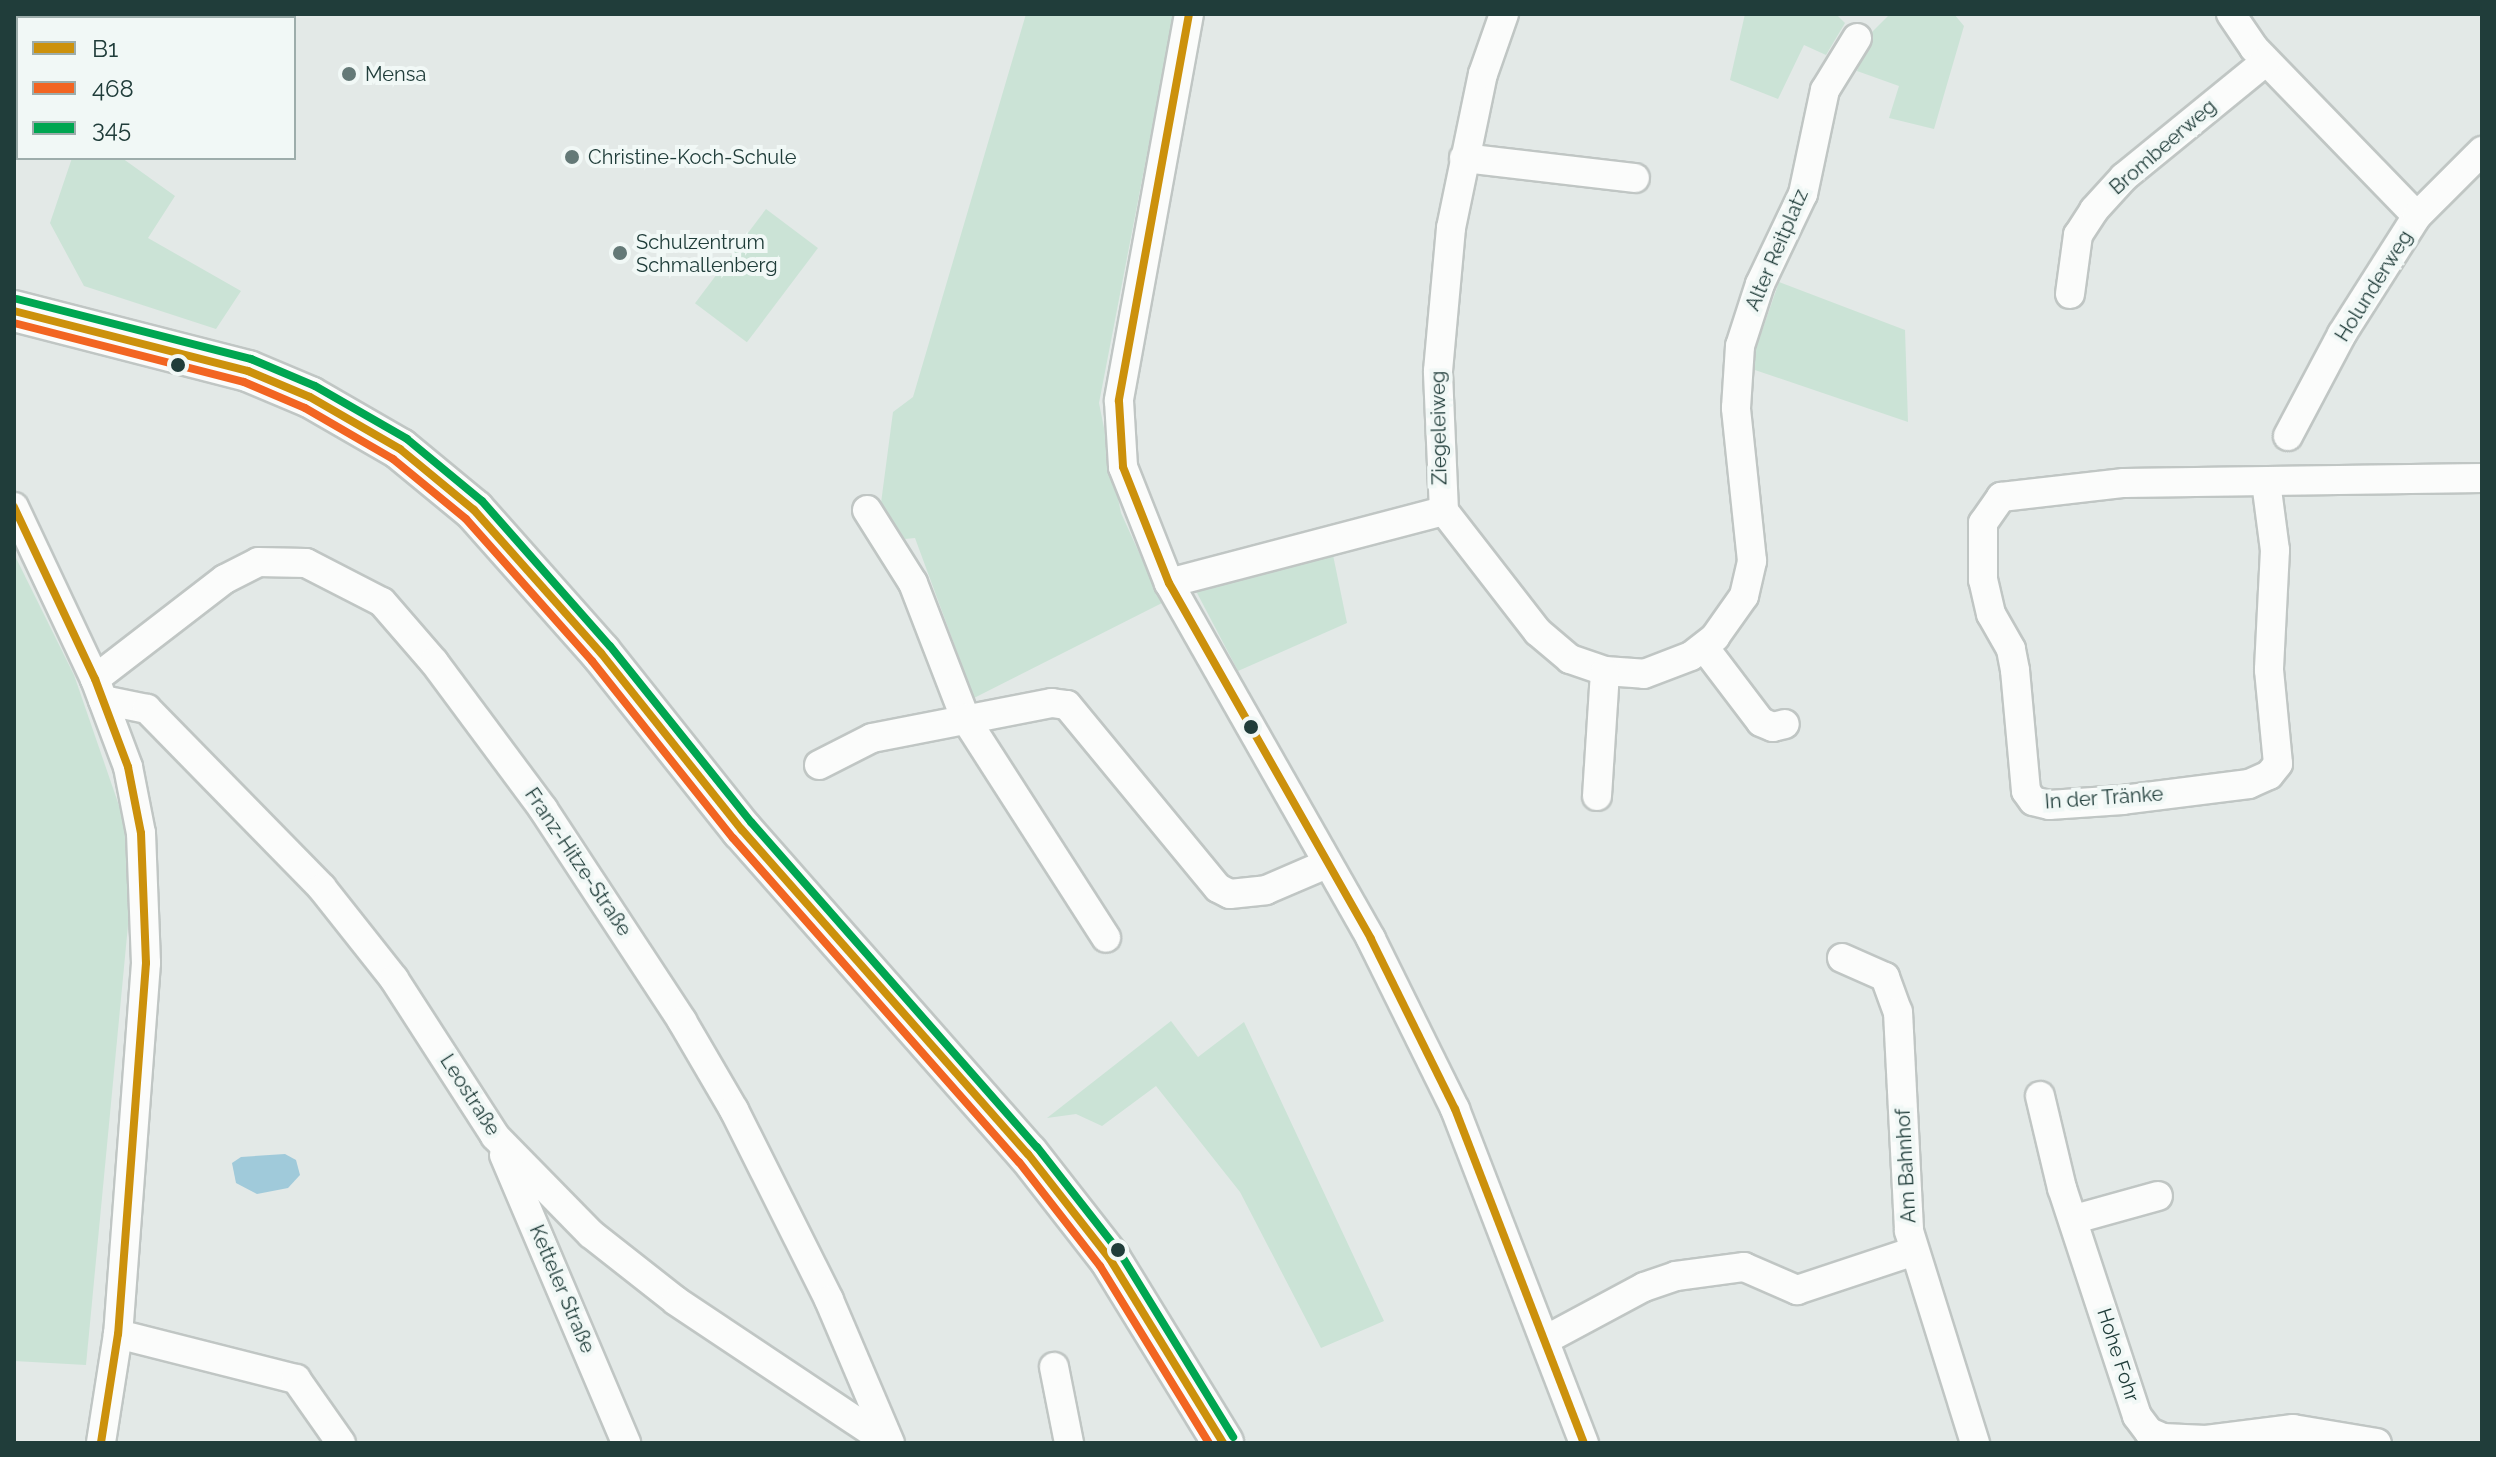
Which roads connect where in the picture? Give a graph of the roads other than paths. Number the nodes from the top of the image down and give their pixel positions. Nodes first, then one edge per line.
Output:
1 (1189, 14) edge
2 (1504, 14) edge
3 (2231, 14) edge
4 (1857, 38) dead end
5 (2266, 61) junction
6 (2482, 151) edge
7 (1464, 158) junction
8 (1635, 178) dead end
9 (2417, 216) junction
10 (2070, 294) dead end
11 (14, 311) edge
12 (2288, 436) dead end
13 (2482, 478) edge
14 (2266, 482) junction
15 (14, 507) edge
16 (867, 510) dead end
17 (1444, 511) junction
18 (1169, 583) junction
19 (1704, 647) junction
20 (1605, 671) junction
21 (99, 689) junction
22 (965, 718) junction
23 (1785, 724) dead end
24 (819, 765) dead end
25 (1597, 796) dead end
26 (1324, 865) junction
27 (1106, 938) dead end
28 (1842, 958) dead end
29 (2040, 1096) dead end
30 (495, 1136) junction
31 (2158, 1196) dead end
32 (2075, 1219) junction
33 (1914, 1251) junction
34 (118, 1334) junction
35 (1547, 1339) junction
36 (1054, 1367) dead end
37 (2207, 1441) edge
38 (101, 1443) edge
39 (341, 1443) edge
40 (626, 1443) edge
41 (890, 1443) edge
42 (1069, 1443) edge
43 (1223, 1443) edge
44 (1584, 1443) edge
45 (1975, 1443) edge
46 (2377, 1443) edge

1 - 18 street
2 - 7 street, Ziegeleiweg
3 - 5 street
4 - 19 street, Alter Reitplatz
5 - 9 street
5 - 10 street, Brombeerweg
6 - 9 street, Holunderweg
7 - 8 street
7 - 17 street, Ziegeleiweg
9 - 12 street, Holunderweg
11 - 43 street
13 - 14 street, In der Tränke
14 - 14 street, In der Tränke
15 - 21 street
16 - 22 street
17 - 18 street, Ziegeleiweg
17 - 20 street, Alter Reitplatz
18 - 26 street
19 - 20 street, Alter Reitplatz
19 - 23 street
20 - 25 street
21 - 30 street, Leostraße
21 - 34 street
21 - 41 street, Franz-Hitze-Straße
22 - 24 street
22 - 26 street
22 - 27 street
26 - 35 street
28 - 33 street, Am Bahnhof
29 - 32 street, Hohe Fohr
30 - 40 street, Ketteler Straße
30 - 41 street, Leostraße
31 - 32 street
32 - 37 street, Hohe Fohr
33 - 35 street
33 - 45 street, Am Bahnhof
34 - 38 street
34 - 39 street
35 - 44 street
36 - 42 street
37 - 46 street, Hohe Fohr

